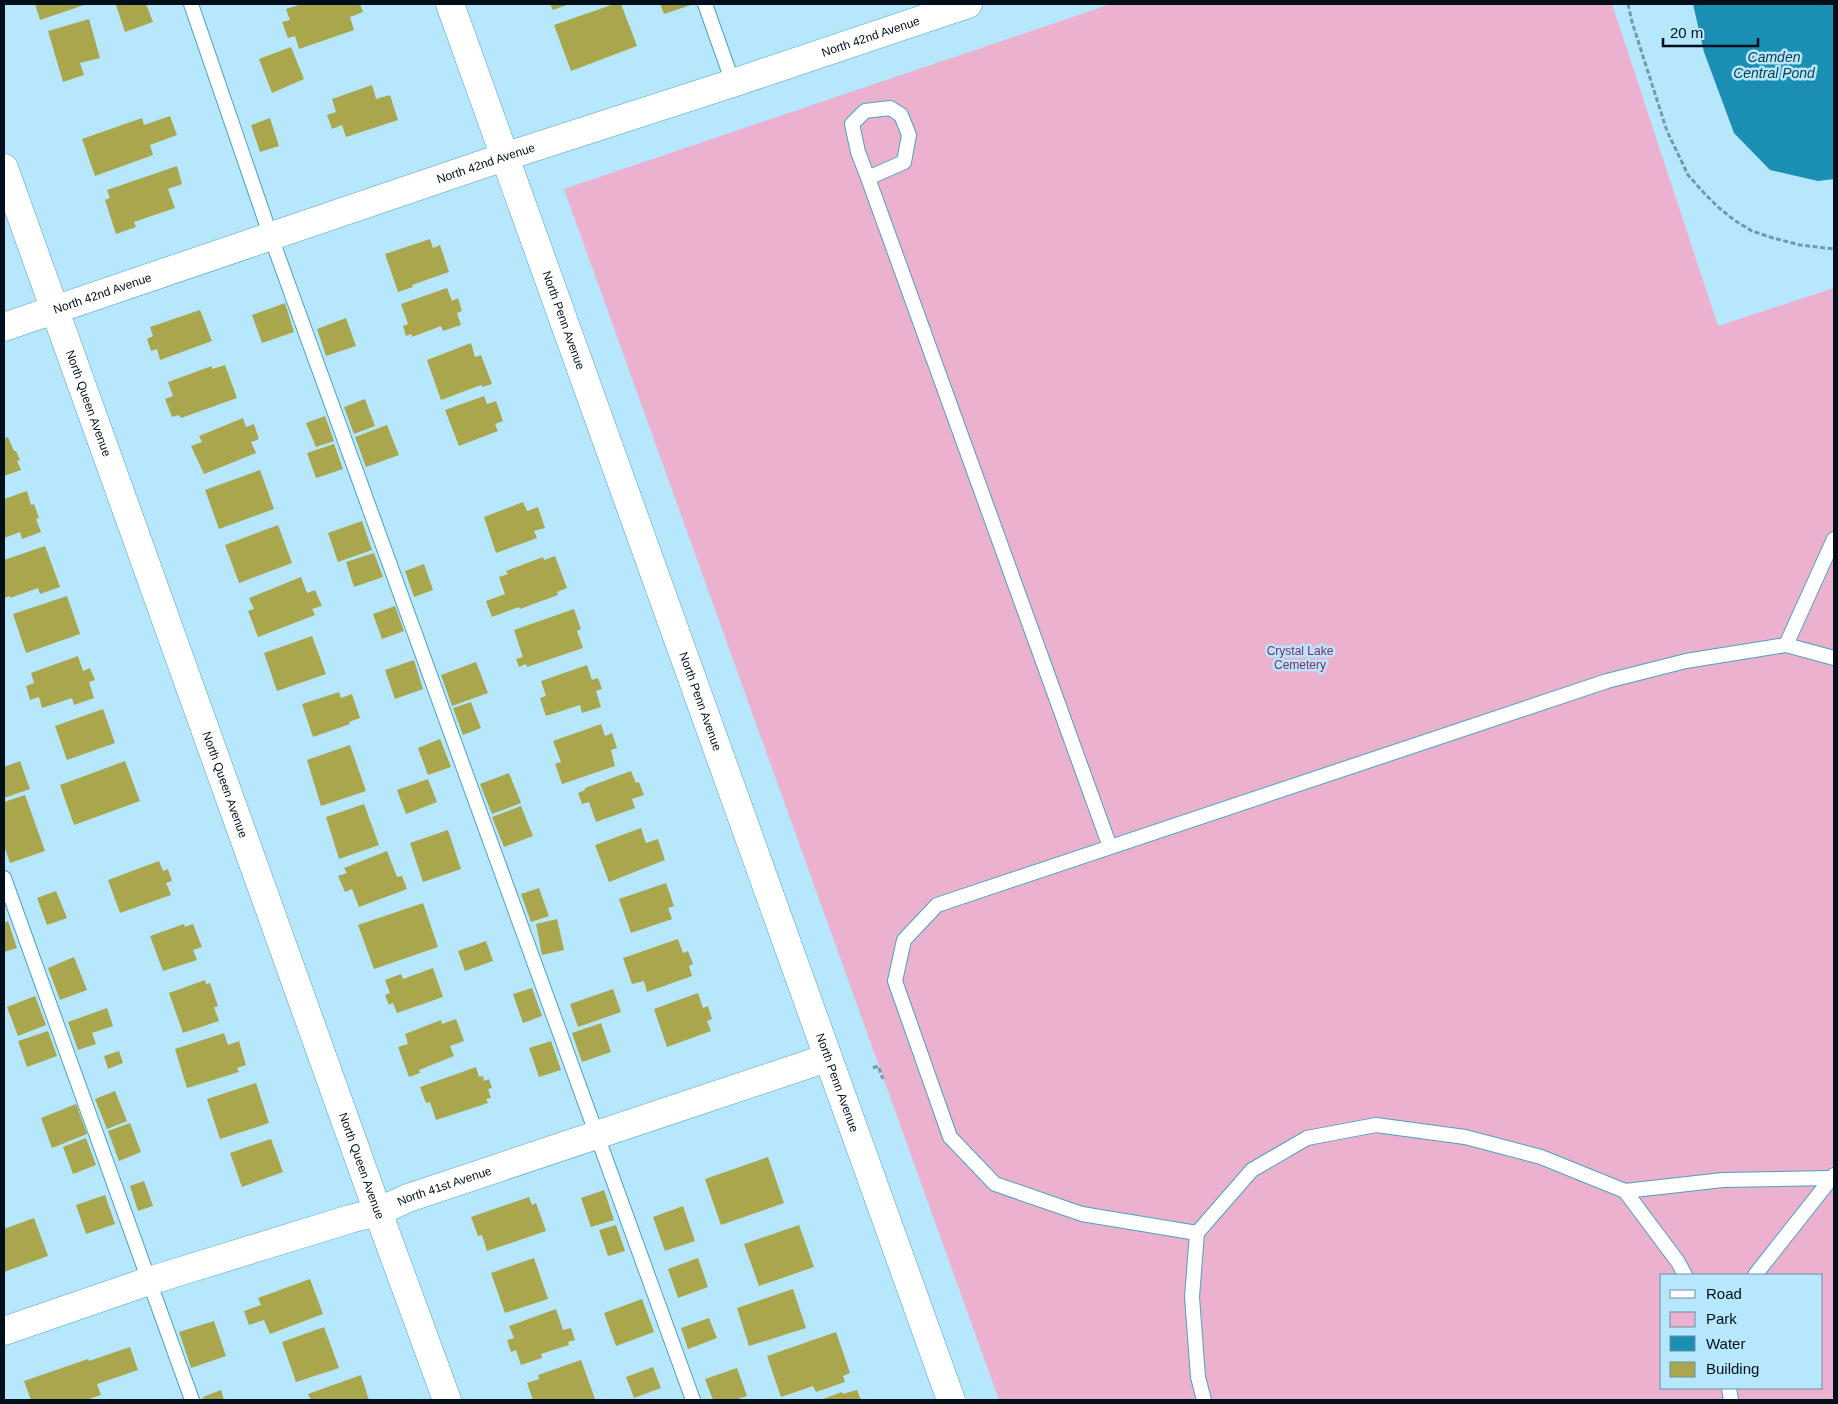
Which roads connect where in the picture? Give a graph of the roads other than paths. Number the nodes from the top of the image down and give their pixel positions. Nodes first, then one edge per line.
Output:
1 (191, 4) edge
2 (450, 4) edge
3 (705, 4) edge
4 (966, 4) edge
5 (733, 84) junction
6 (504, 157) junction
7 (4, 168) edge
8 (868, 178) junction
9 (271, 236) junction
10 (54, 310) junction
11 (4, 327) edge
12 (1834, 539) edge
13 (1786, 645) junction
14 (1834, 658) edge
15 (1110, 847) junction
16 (4, 878) edge
17 (827, 1058) junction
18 (597, 1135) junction
19 (1832, 1176) edge
20 (1625, 1191) junction
21 (378, 1212) junction
22 (1197, 1233) junction
23 (1684, 1274) edge
24 (1757, 1274) edge
25 (149, 1281) junction
26 (4, 1330) edge
27 (192, 1400) edge
28 (447, 1400) edge
29 (693, 1400) edge
30 (951, 1400) edge
31 (1204, 1400) edge

1 - 9 lane
2 - 6 street, North Penn Avenue
3 - 5 lane
4 - 5 street, North 42nd Avenue
5 - 6 street, North 42nd Avenue
6 - 9 street, North 42nd Avenue
6 - 17 street, North Penn Avenue
7 - 10 street, North Queen Avenue
8 - 8 lane
8 - 15 lane
9 - 10 street, North 42nd Avenue
9 - 18 lane
10 - 11 street, North 42nd Avenue
10 - 21 street, North Queen Avenue
12 - 13 lane
13 - 14 lane
13 - 15 lane
15 - 22 lane
16 - 25 lane
17 - 18 street, North 41st Avenue
17 - 30 street, North Penn Avenue
18 - 21 street, North 41st Avenue
18 - 29 lane
19 - 20 lane
19 - 24 lane
20 - 22 lane
20 - 23 lane
21 - 25 street, North 41st Avenue
21 - 28 street, North Queen Avenue
22 - 31 lane
25 - 26 street, North 41st Avenue
25 - 27 lane

